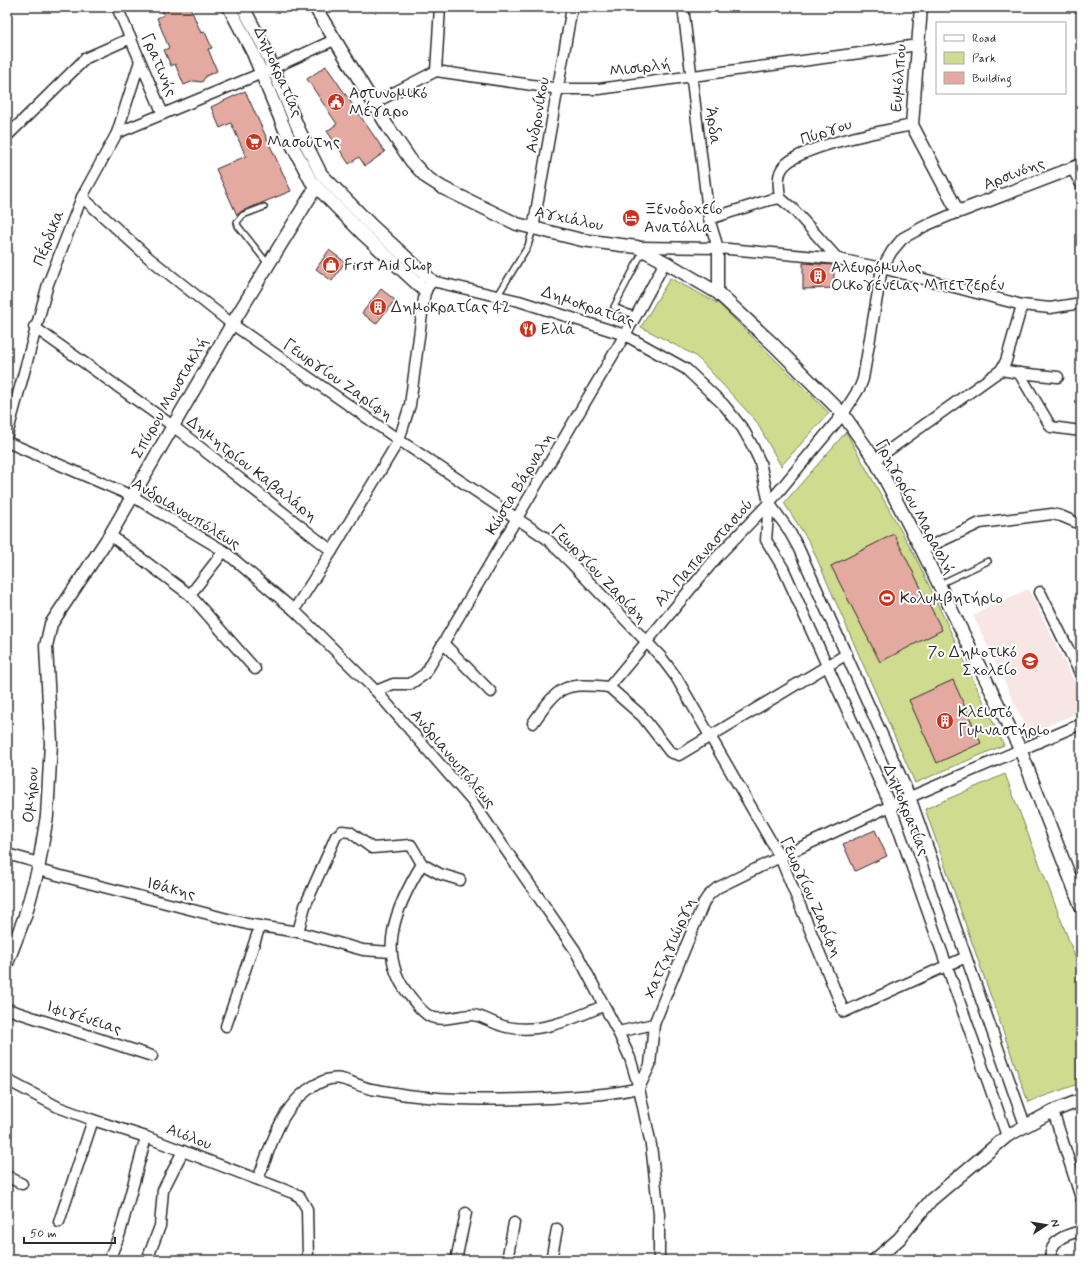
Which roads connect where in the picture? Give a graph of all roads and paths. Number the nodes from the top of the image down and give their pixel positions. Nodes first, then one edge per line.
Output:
1 (116, 7) edge
2 (229, 7) edge
3 (243, 7) edge
4 (315, 7) edge
5 (440, 7) edge
6 (572, 7) edge
7 (683, 7) edge
8 (921, 7) edge
9 (131, 38) junction
10 (334, 40) junction
11 (918, 45) junction
12 (140, 61) junction
13 (268, 71) junction
14 (436, 71) junction
15 (692, 77) junction
16 (559, 89) junction
17 (374, 103) junction
18 (163, 114) junction
19 (912, 125) junction
20 (117, 133) junction
21 (7, 136) edge
22 (1076, 167) edge
23 (1081, 184) edge
24 (316, 187) junction
25 (82, 197) junction
26 (780, 198) junction
27 (264, 207) dead end
28 (958, 212) junction
29 (709, 219) junction
30 (533, 229) junction
31 (718, 248) junction
32 (640, 249) junction
33 (838, 259) junction
34 (666, 262) junction
35 (268, 264) junction
36 (882, 268) junction
37 (428, 286) junction
38 (718, 292) junction
39 (498, 295) junction
40 (1081, 303) edge
41 (1022, 305) junction
42 (636, 316) junction
43 (232, 324) junction
44 (34, 327) junction
45 (625, 335) junction
46 (1001, 370) junction
47 (1019, 373) junction
48 (1058, 378) dead end
49 (843, 414) junction
50 (173, 426) junction
51 (1081, 431) edge
52 (7, 435) edge
53 (399, 440) junction
54 (7, 442) edge
55 (875, 460) junction
56 (132, 496) junction
57 (769, 503) junction
58 (517, 518) junction
59 (1080, 524) dead end
60 (110, 535) junction
61 (922, 550) junction
62 (224, 551) junction
63 (332, 551) junction
64 (988, 561) dead end
65 (939, 585) junction
66 (1040, 592) dead end
67 (190, 595) junction
68 (294, 610) junction
69 (51, 624) joint
70 (645, 642) junction
71 (443, 643) junction
72 (847, 654) junction
73 (827, 666) junction
74 (255, 669) dead end
75 (1081, 675) edge
76 (609, 687) junction
77 (376, 691) junction
78 (491, 692) dead end
79 (533, 723) dead end
80 (1081, 724) edge
81 (710, 736) junction
82 (1020, 749) junction
83 (910, 797) junction
84 (890, 805) junction
85 (7, 854) edge
86 (780, 857) junction
87 (422, 864) junction
88 (39, 867) junction
89 (460, 880) dead end
90 (1081, 906) edge
91 (260, 926) junction
92 (298, 932) junction
93 (391, 952) junction
94 (966, 957) junction
95 (7, 963) edge
96 (947, 965) junction
97 (603, 1006) junction
98 (7, 1009) edge
99 (654, 1024) junction
100 (226, 1026) dead end
101 (618, 1032) junction
102 (152, 1056) dead end
103 (7, 1080) edge
104 (639, 1088) junction
105 (1081, 1100) edge
106 (1053, 1110) junction
107 (93, 1120) junction
108 (1025, 1125) junction
109 (1007, 1136) junction
110 (146, 1137) junction
111 (183, 1151) junction
112 (7, 1176) edge
113 (258, 1179) junction
114 (22, 1184) dead end
115 (1081, 1198) edge
116 (466, 1213) dead end
117 (60, 1222) dead end
118 (514, 1223) dead end
119 (557, 1229) dead end
120 (1081, 1231) edge
121 (109, 1260) edge
122 (147, 1260) edge
123 (308, 1260) edge
124 (456, 1260) edge
125 (507, 1260) edge
126 (551, 1260) edge
127 (659, 1260) edge
128 (875, 1260) edge
129 (1050, 1260) edge

1 - 9 street, Γρατινής
2 - 13 street, Δημοκρατίας
3 - 13 street
4 - 10 street, Αγχιάλου
5 - 14 street
6 - 16 street, Ανδρονίκου
7 - 15 street, Άρδα
8 - 11 street, Ευμόλπου
9 - 12 street, Γρατινής
9 - 21 street
10 - 13 street
10 - 17 street, Αγχιάλου
11 - 15 street, Μισιρλή
11 - 19 street, Ευμόλπου
12 - 18 street, Γρατινής
12 - 20 street, Πέρδικα
13 - 18 street
13 - 24 street, Δημοκρατίας
13 - 37 street
14 - 16 street, Μισιρλή
14 - 17 street
15 - 16 street, Μισιρλή
15 - 29 street, Άρδα
16 - 30 street, Ανδρονίκου
17 - 30 street, Αγχιάλου
18 - 20 street
19 - 26 street, Πύργου
19 - 28 street, Ευμόλπου
20 - 25 street, Πέρδικα
22 - 23 street
22 - 28 street, Αρσινόης
24 - 35 street, Σπύρου Μουστακλή
24 - 37 street, Δημοκρατίας
25 - 43 street, Γεωργίου Ζαρίφη
25 - 44 street, Πέρδικα
26 - 29 street
26 - 33 street
27 - 35 lane
28 - 36 street
29 - 31 street, Άρδα
30 - 32 street, Αγχιάλου
30 - 39 lane
31 - 32 street, Αγχιάλου
31 - 33 street, Αγχιάλου
31 - 38 street, Άρδα
32 - 34 street, Γρηγορίου Μαρασλή
32 - 42 lane
33 - 36 street, Αγχιάλου
34 - 38 street, Γρηγορίου Μαρασλή
34 - 42 street, Κώστα Βάρναλη
35 - 43 street, Σπύρου Μουστακλή
36 - 41 street, Αγχιάλου
36 - 49 street, Αλ. Παπαναστασιού
37 - 39 street, Δημοκρατίας
37 - 53 street
38 - 49 street, Γρηγορίου Μαρασλή
39 - 45 street, Δημοκρατίας
40 - 41 street, Αγχιάλου
41 - 46 street
42 - 45 street, Κώστα Βάρναλη
43 - 50 street, Σπύρου Μουστακλή
43 - 53 street, Γεωργίου Ζαρίφη
44 - 50 street, Δημητρίου Καβαλάρη
44 - 52 street, Πέρδικα
45 - 57 street, Δημοκρατίας
45 - 58 street, Κώστα Βάρναλη
46 - 47 street
46 - 55 street
47 - 48 street
47 - 51 street
49 - 55 street, Γρηγορίου Μαρασλή
49 - 57 street, Αλ. Παπαναστασιού
50 - 56 street, Σπύρου Μουστακλή
50 - 63 street, Δημητρίου Καβαλάρη
53 - 58 street, Γεωργίου Ζαρίφη
53 - 63 street
54 - 56 street, Ανδριανουπόλεως
55 - 61 street, Γρηγορίου Μαρασλή
56 - 60 street, Σπύρου Μουστακλή
56 - 62 street, Ανδριανουπόλεως
57 - 70 street, Αλ. Παπαναστασιού
57 - 72 street, Δημοκρατίας
57 - 73 street, Δημοκρατίας
58 - 70 street, Γεωργίου Ζαρίφη
58 - 71 street, Κώστα Βάρναλη
59 - 61 street
60 - 67 street
60 - 69 street, Σπύρου Μουστακλή
61 - 65 street, Γρηγορίου Μαρασλή
62 - 67 street
62 - 68 street, Ανδριανουπόλεως
63 - 68 street
64 - 65 lane
65 - 82 street, Γρηγορίου Μαρασλή
66 - 75 street
67 - 74 street
68 - 77 street, Ανδριανουπόλεως
69 - 88 street, Ομήρου
70 - 76 street, Αλ. Παπαναστασιού
70 - 81 street, Γεωργίου Ζαρίφη
71 - 77 street, Κώστα Βάρναλη
71 - 78 street
72 - 73 street
72 - 83 street, Δημοκρατίας
73 - 81 street
73 - 84 street, Δημοκρατίας
76 - 79 street
76 - 81 street
77 - 97 street, Ανδριανουπόλεως
80 - 82 street, Χατζηγιώργη
81 - 86 street, Γεωργίου Ζαρίφη
82 - 83 street, Χατζηγιώργη
82 - 90 street, Γρηγορίου Μαρασλή
83 - 84 street, Χατζηγιώργη
83 - 94 street, Δημοκρατίας
84 - 86 street, Χατζηγιώργη
84 - 96 street, Δημοκρατίας
85 - 88 street, Ιθάκης
86 - 96 street, Γεωργίου Ζαρίφη
86 - 99 street, Χατζηγιώργη
87 - 89 street
87 - 92 street
87 - 93 street
88 - 91 street, Ιθάκης
88 - 95 street, Ομήρου
91 - 92 street, Ιθάκης
91 - 100 street
92 - 93 street, Ιθάκης
93 - 97 street
94 - 96 street
94 - 108 street, Δημοκρατίας
96 - 109 street, Δημοκρατίας
97 - 101 street, Ανδριανουπόλεως
98 - 102 street, Ιφιγένειας
99 - 101 street, Χατζηγιώργη
99 - 104 street
101 - 104 street, Ανδριανουπόλεως
103 - 107 street, Αιόλου
104 - 113 street
104 - 127 street, Ανδριανουπόλεως
105 - 106 street
106 - 108 street
106 - 115 street
107 - 110 street, Αιόλου
107 - 117 street
108 - 109 street
109 - 128 street
110 - 111 street, Αιόλου
110 - 121 street
111 - 113 street, Αιόλου
111 - 122 street
112 - 114 street
113 - 123 street, Αιόλου
116 - 124 street
118 - 125 street
119 - 126 street
120 - 129 street

